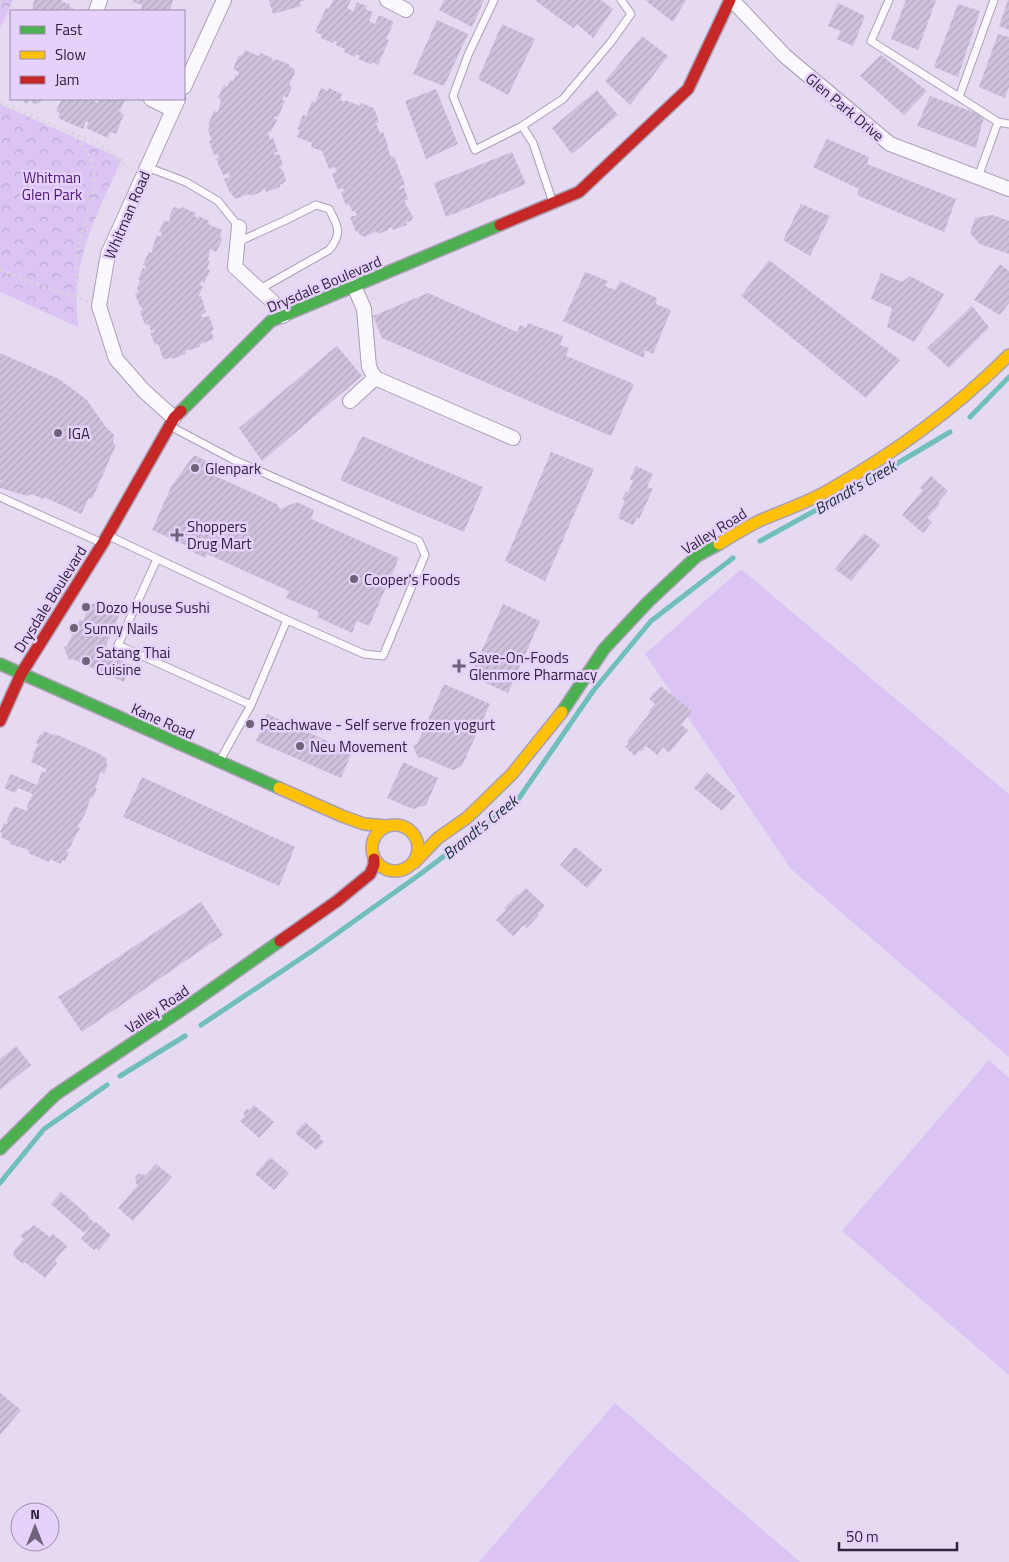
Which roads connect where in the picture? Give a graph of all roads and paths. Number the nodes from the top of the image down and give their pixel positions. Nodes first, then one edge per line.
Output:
1 (224, 0) edge
2 (387, 0) edge
3 (494, 0) edge
4 (621, 0) edge
5 (731, 0) edge
6 (889, 0) edge
7 (994, 0) edge
8 (406, 10) dead end
9 (185, 85) edge
10 (959, 97) junction
11 (156, 100) edge
12 (0, 103) edge
13 (176, 104) edge
14 (998, 122) junction
15 (1009, 124) edge
16 (522, 126) junction
17 (72, 133) junction
18 (144, 173) junction
19 (978, 177) junction
20 (1009, 189) edge
21 (553, 204) junction
22 (240, 227) joint
23 (238, 242) junction
24 (0, 270) edge
25 (354, 286) junction
26 (260, 289) junction
27 (77, 296) junction
28 (99, 306) junction
29 (283, 316) junction
30 (1009, 355) edge
31 (375, 378) junction
32 (350, 401) dead end
33 (172, 422) junction
34 (513, 438) dead end
35 (0, 497) edge
36 (105, 539) junction
37 (157, 559) junction
38 (287, 620) junction
39 (0, 664) edge
40 (20, 674) junction
41 (251, 705) junction
42 (0, 721) edge
43 (219, 762) junction
44 (314, 804) junction
45 (468, 817) junction
46 (387, 826) junction
47 (404, 826) junction
48 (373, 856) junction
49 (414, 863) junction
50 (402, 871) junction
51 (337, 901) junction
52 (0, 1149) edge

1 - 9 street
2 - 8 street
3 - 16 lane
4 - 16 lane
5 - 19 street, Glen Park Drive
5 - 21 street, Drysdale Boulevard
6 - 10 lane
7 - 10 lane
10 - 14 lane
11 - 13 street, Whitman Road
12 - 17 path
13 - 18 street, Whitman Road
14 - 15 lane
14 - 19 lane
16 - 21 lane
17 - 18 path
17 - 27 path
18 - 22 lane
18 - 28 street, Whitman Road
19 - 20 street, Glen Park Drive
21 - 25 street, Drysdale Boulevard
22 - 23 street
23 - 26 street
23 - 26 lane
24 - 27 path
25 - 29 street, Drysdale Boulevard
25 - 31 street
26 - 29 street
27 - 28 path
28 - 33 street, Whitman Road
29 - 33 street, Drysdale Boulevard
30 - 45 street, Valley Road
31 - 32 street
31 - 34 street
33 - 36 street, Drysdale Boulevard
33 - 38 lane
35 - 36 lane
36 - 37 lane
36 - 40 street, Drysdale Boulevard
37 - 38 lane
37 - 41 lane
38 - 41 lane
39 - 40 street, Kane Road
40 - 42 street, Drysdale Boulevard
40 - 43 street, Kane Road
41 - 43 lane
43 - 44 street, Kane Road
44 - 46 street, Kane Road
44 - 48 street, Kane Road
45 - 47 street, Valley Road
45 - 49 street, Valley Road
46 - 47 street, Valley Road
46 - 48 street, Valley Road
47 - 49 street
48 - 50 street
48 - 51 street, Valley Road
49 - 50 street, Valley Road
50 - 51 street, Valley Road
51 - 52 street, Valley Road

